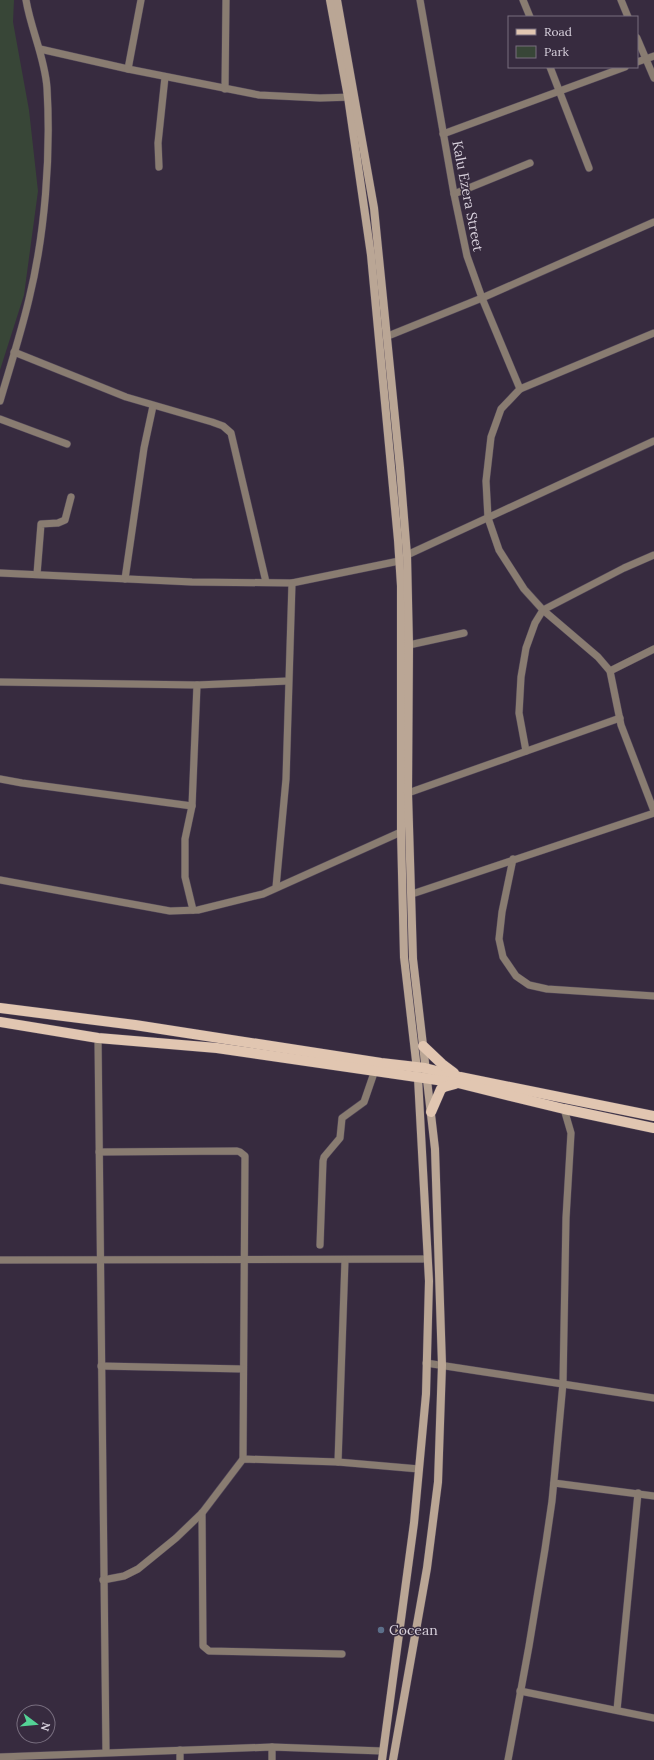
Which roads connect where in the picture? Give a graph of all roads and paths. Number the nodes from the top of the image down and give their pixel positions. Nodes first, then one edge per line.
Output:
1 (26, 0) edge
2 (141, 0) edge
3 (226, 0) edge
4 (330, 0) edge
5 (337, 0) edge
6 (420, 0) edge
7 (523, 0) edge
8 (621, 0) edge
9 (530, 16) edge
10 (628, 16) edge
11 (638, 40) edge
12 (40, 49) junction
13 (654, 56) edge
14 (646, 59) junction
15 (638, 62) edge
16 (550, 68) edge
17 (622, 68) edge
18 (128, 70) junction
19 (165, 77) junction
20 (654, 78) edge
21 (226, 89) junction
22 (560, 92) junction
23 (352, 97) junction
24 (443, 134) junction
25 (530, 163) dead end
26 (159, 167) dead end
27 (589, 168) dead end
28 (454, 194) junction
29 (654, 222) edge
30 (482, 298) junction
31 (654, 333) edge
32 (388, 336) junction
33 (14, 352) junction
34 (520, 389) junction
35 (0, 401) edge
36 (153, 406) junction
37 (0, 419) edge
38 (654, 441) edge
39 (67, 444) dead end
40 (71, 497) dead end
41 (488, 518) junction
42 (407, 555) junction
43 (654, 555) edge
44 (399, 561) junction
45 (0, 573) edge
46 (37, 574) junction
47 (125, 579) junction
48 (266, 582) junction
49 (292, 582) junction
50 (543, 610) junction
51 (464, 633) dead end
52 (409, 645) junction
53 (654, 649) edge
54 (610, 671) junction
55 (288, 681) junction
56 (0, 682) edge
57 (197, 685) junction
58 (620, 718) junction
59 (526, 752) junction
60 (0, 779) edge
61 (408, 793) junction
62 (192, 806) junction
63 (654, 812) edge
64 (401, 832) junction
65 (513, 859) junction
66 (0, 880) edge
67 (276, 887) junction
68 (412, 894) junction
69 (192, 910) junction
70 (654, 996) edge
71 (0, 1008) edge
72 (0, 1022) edge
73 (98, 1038) junction
74 (423, 1046) junction
75 (421, 1067) junction
76 (375, 1070) junction
77 (422, 1078) junction
78 (459, 1080) junction
79 (564, 1109) junction
80 (432, 1112) junction
81 (654, 1116) edge
82 (654, 1128) edge
83 (99, 1152) junction
84 (320, 1245) dead end
85 (427, 1259) junction
86 (0, 1260) edge
87 (100, 1260) junction
88 (244, 1260) junction
89 (345, 1260) junction
90 (426, 1363) junction
91 (442, 1364) junction
92 (101, 1366) junction
93 (243, 1369) junction
94 (562, 1383) junction
95 (654, 1398) edge
96 (243, 1459) junction
97 (338, 1462) junction
98 (419, 1469) junction
99 (554, 1483) junction
100 (638, 1494) junction
101 (654, 1496) edge
102 (202, 1513) junction
103 (103, 1580) junction
104 (342, 1654) dead end
105 (394, 1665) junction
106 (409, 1666) junction
107 (520, 1691) junction
108 (617, 1710) junction
109 (654, 1718) edge
110 (272, 1748) junction
111 (180, 1750) junction
112 (382, 1751) junction
113 (101, 1755) edge
114 (0, 1757) edge
115 (180, 1760) edge
116 (272, 1760) edge
117 (382, 1760) edge
118 (393, 1760) edge
119 (508, 1760) edge

1 - 12 street
2 - 18 street
3 - 21 street
4 - 23 main road
5 - 23 main road
6 - 24 street, Kalu Ezera Street
7 - 9 street
8 - 10 street
11 - 14 street
12 - 18 street
12 - 33 street
13 - 14 street
14 - 15 street
14 - 20 street
16 - 22 street
17 - 22 street
18 - 19 street
19 - 21 street
19 - 26 street
21 - 23 street
22 - 24 street
22 - 27 street
23 - 32 main road
23 - 44 main road
24 - 28 street, Kalu Ezera Street
25 - 28 street
28 - 30 street, Kalu Ezera Street
29 - 30 street
30 - 32 street
30 - 34 street, Kalu Ezera Street
31 - 34 street
32 - 42 main road
33 - 35 street
33 - 36 street
34 - 41 street
36 - 47 street
36 - 48 street
37 - 39 street
38 - 41 street
40 - 46 street
41 - 42 street
41 - 50 street
42 - 52 main road
43 - 50 street
44 - 49 street
44 - 64 main road
45 - 46 street
46 - 47 street
47 - 48 street
48 - 49 street
49 - 55 street
50 - 54 street
50 - 59 street
51 - 52 street
52 - 61 main road
53 - 54 street
54 - 58 street
55 - 57 street
55 - 67 street
56 - 57 street
57 - 62 street
58 - 59 street
58 - 63 street
59 - 61 street
60 - 62 street
61 - 68 main road
62 - 69 street
63 - 65 street
64 - 67 street
64 - 75 main road
65 - 68 street
65 - 70 street
66 - 69 street
67 - 69 street
68 - 74 main road
71 - 75 main road
72 - 73 main road
73 - 76 main road
73 - 83 street
74 - 75 main road
74 - 78 main road
75 - 77 main road
75 - 78 main road
76 - 77 main road
76 - 84 street
77 - 78 main road
77 - 80 main road
77 - 85 main road
78 - 79 main road
78 - 80 main road
78 - 81 main road
79 - 82 main road
79 - 94 street
80 - 91 main road
83 - 87 street
83 - 88 street
85 - 89 street
85 - 90 main road
86 - 87 street
87 - 88 street
87 - 92 street
88 - 89 street
88 - 93 street
89 - 97 street
90 - 91 street
90 - 98 main road
91 - 94 street
91 - 106 main road
92 - 93 street
92 - 103 street
93 - 96 street
94 - 95 street
94 - 99 street
96 - 97 street
96 - 102 street
97 - 98 street
98 - 105 main road
99 - 100 street
99 - 107 street
100 - 101 street
100 - 108 street
102 - 103 street
102 - 104 street
103 - 113 street
105 - 106 main road
105 - 112 main road
106 - 118 main road
107 - 108 street
107 - 119 street
108 - 109 street
110 - 111 street
110 - 112 street
110 - 116 street
111 - 113 street
111 - 115 street
112 - 117 main road
113 - 114 street

